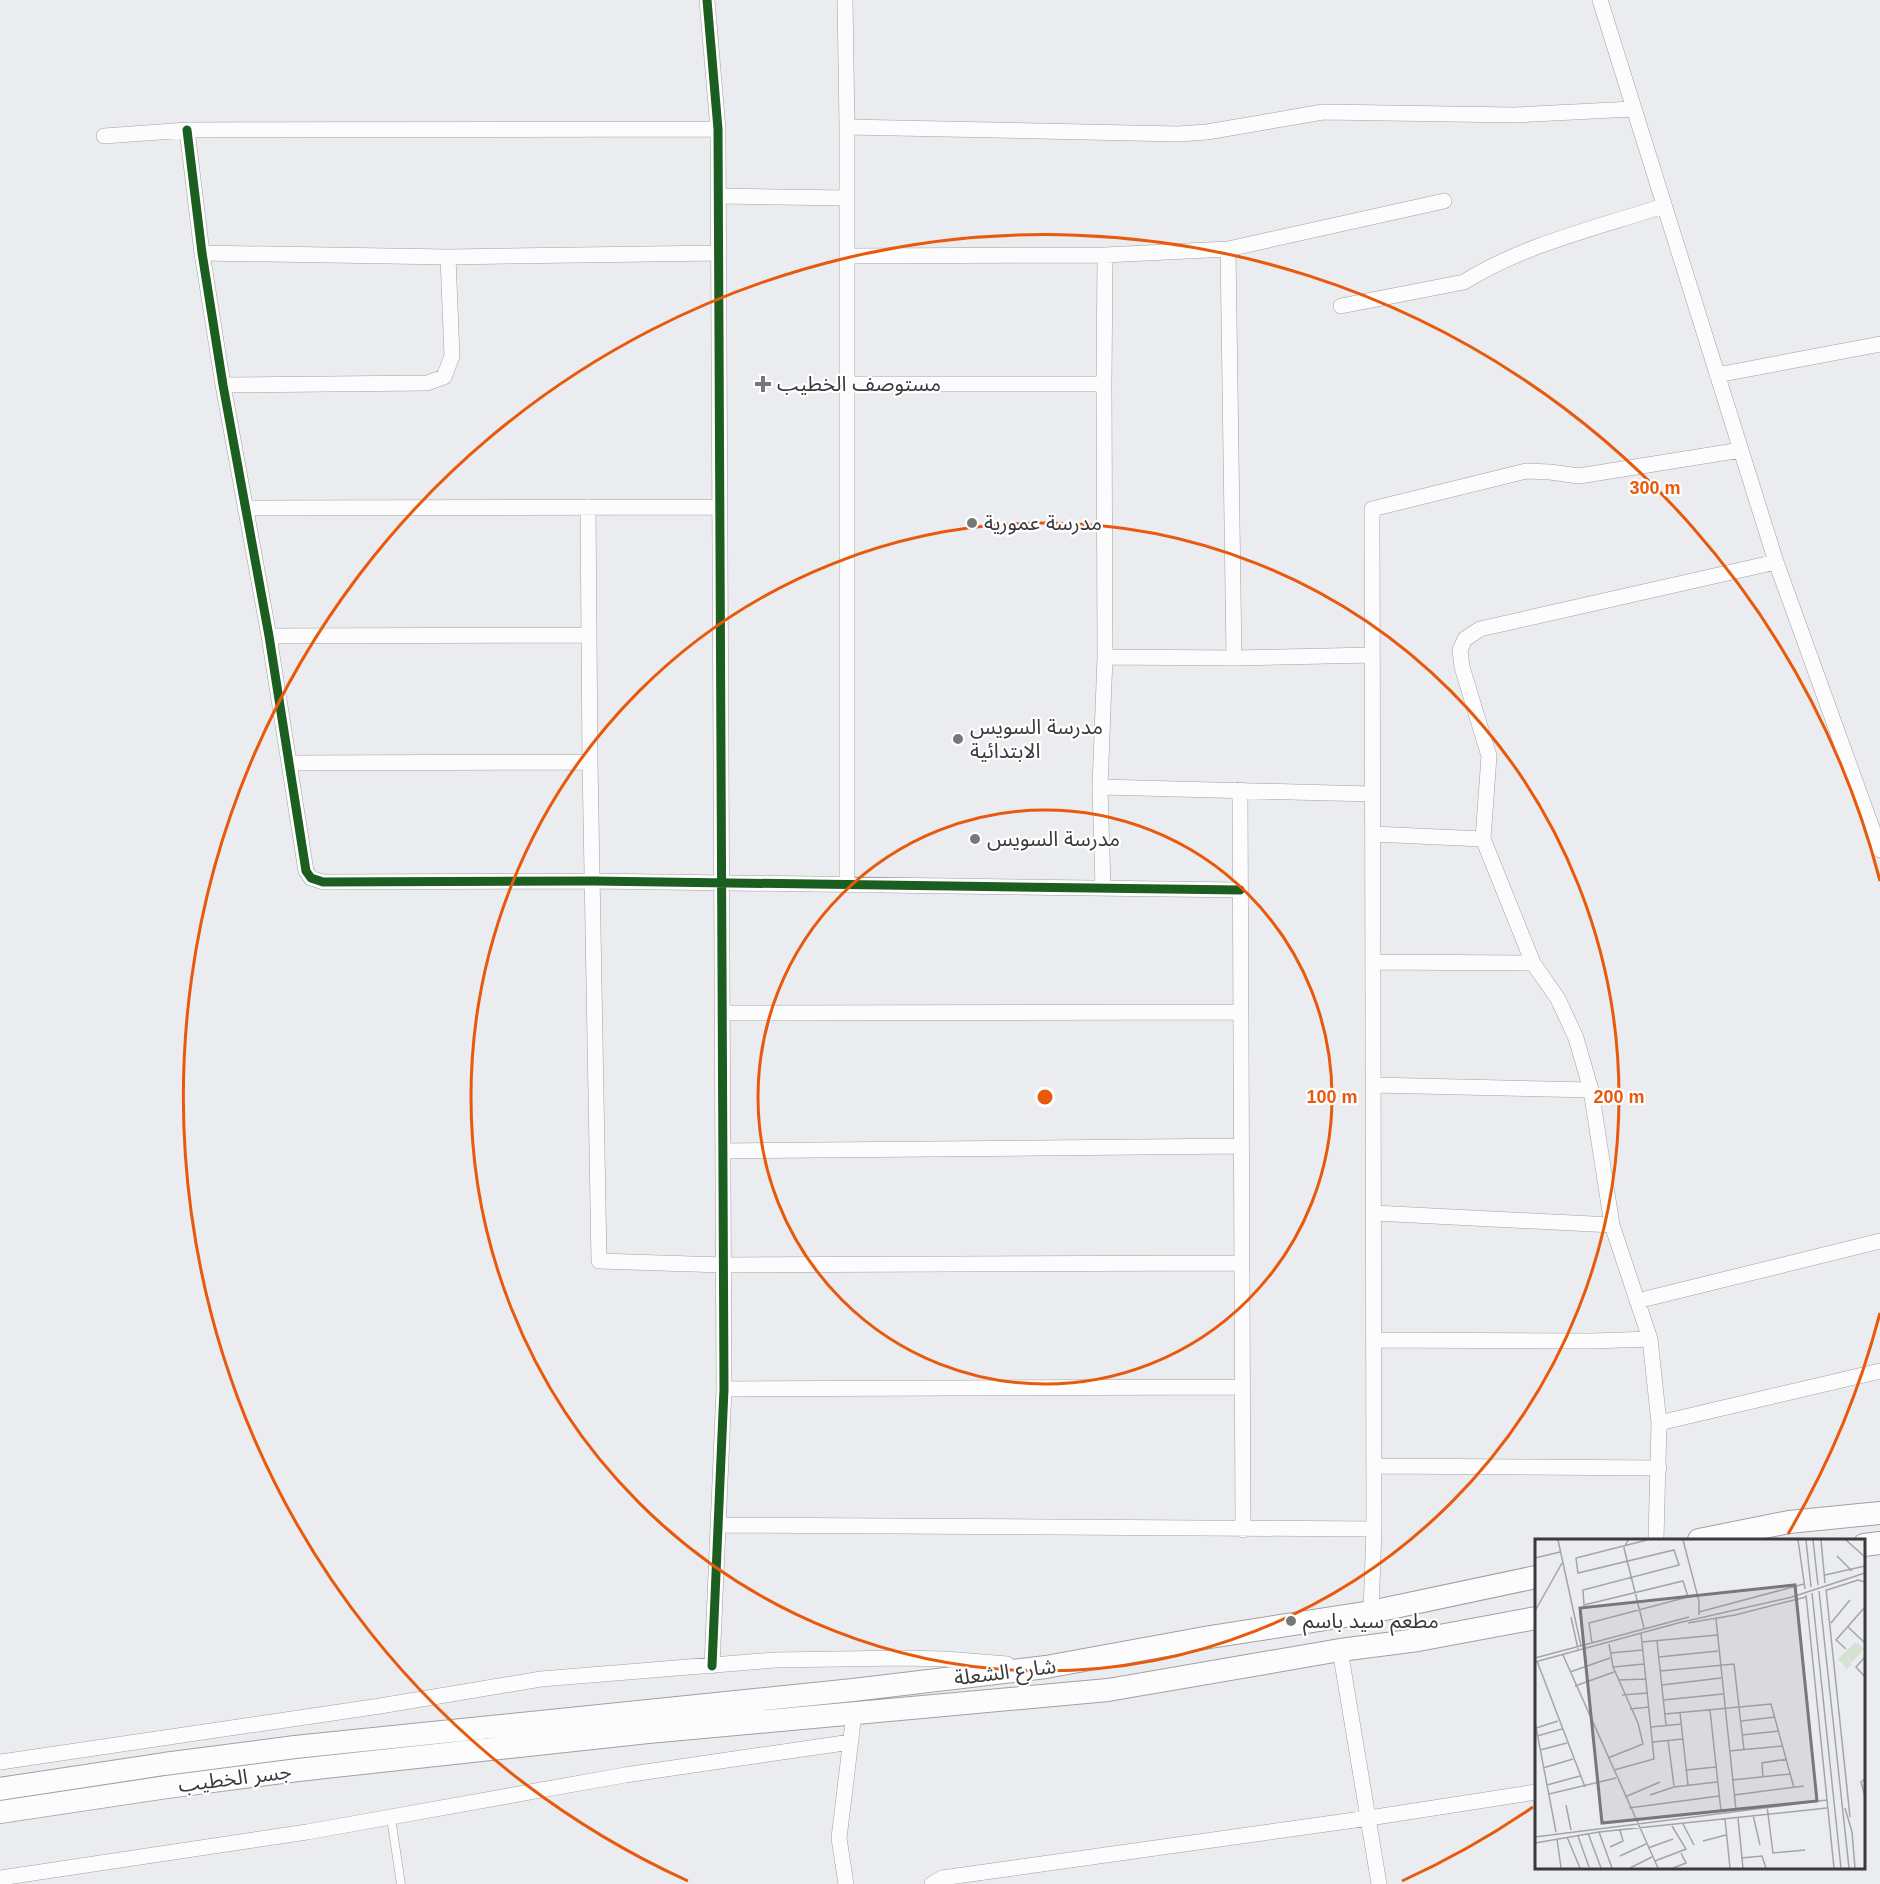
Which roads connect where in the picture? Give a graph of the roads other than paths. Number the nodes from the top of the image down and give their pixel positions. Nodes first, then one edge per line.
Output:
1 (707, 0) edge
2 (845, 0) edge
3 (1599, 0) edge
4 (1633, 109) junction
5 (847, 126) junction
6 (718, 129) junction
7 (188, 130) junction
8 (104, 136) dead end
9 (719, 196) junction
10 (847, 198) junction
11 (1444, 201) dead end
12 (1663, 206) junction
13 (1228, 249) junction
14 (202, 253) junction
15 (719, 253) junction
16 (1105, 255) junction
17 (847, 256) junction
18 (448, 257) junction
19 (1341, 306) dead end
20 (1880, 344) edge
21 (1717, 375) junction
22 (847, 384) junction
23 (1104, 384) junction
24 (223, 385) junction
25 (1741, 450) junction
26 (588, 507) junction
27 (720, 507) junction
28 (245, 508) junction
29 (1776, 562) junction
30 (589, 635) junction
31 (269, 636) junction
32 (1372, 654) junction
33 (1105, 657) junction
34 (1233, 658) junction
35 (590, 762) junction
36 (290, 763) junction
37 (1100, 787) junction
38 (1240, 790) junction
39 (1372, 794) junction
40 (1372, 834) junction
41 (1483, 839) junction
42 (1880, 850) edge
43 (593, 881) junction
44 (722, 883) junction
45 (846, 885) junction
46 (1103, 888) junction
47 (1240, 890) junction
48 (1373, 962) junction
49 (1533, 963) junction
50 (1241, 1012) junction
51 (722, 1013) junction
52 (1373, 1085) junction
53 (1591, 1090) junction
54 (1241, 1146) junction
55 (723, 1151) junction
56 (1374, 1213) junction
57 (1612, 1225) junction
58 (1880, 1241) edge
59 (1242, 1263) junction
60 (723, 1265) junction
61 (1637, 1300) junction
62 (1650, 1339) junction
63 (1374, 1340) junction
64 (1880, 1371) edge
65 (1242, 1387) junction
66 (724, 1389) junction
67 (1659, 1423) junction
68 (1374, 1466) junction
69 (1659, 1468) junction
70 (1880, 1513) edge
71 (719, 1525) junction
72 (1374, 1529) junction
73 (1243, 1530) junction
74 (1656, 1539) edge
75 (1704, 1539) edge
76 (1880, 1543) edge
77 (1865, 1545) edge
78 (1535, 1577) edge
79 (1371, 1612) junction
80 (1535, 1618) edge
81 (1341, 1650) junction
82 (712, 1666) junction
83 (1046, 1667) junction
84 (854, 1714) junction
85 (468, 1729) joint
86 (850, 1742) junction
87 (471, 1752) joint
88 (0, 1762) edge
89 (0, 1789) edge
90 (1535, 1792) edge
91 (0, 1812) edge
92 (391, 1818) junction
93 (1369, 1818) junction
94 (0, 1878) edge
95 (402, 1884) edge
96 (846, 1884) edge
97 (932, 1884) edge
98 (1379, 1884) edge

1 - 6 street
2 - 5 street
3 - 4 street
4 - 5 street
4 - 12 street
5 - 10 street
6 - 7 street
6 - 9 street
7 - 8 street
7 - 14 street
9 - 10 street
9 - 15 street
10 - 17 street
11 - 13 street
12 - 19 street
12 - 21 street
13 - 16 street
13 - 34 street
14 - 18 street
14 - 24 street
15 - 18 street
15 - 27 street
16 - 17 street
16 - 23 street
17 - 22 street
18 - 24 street
20 - 21 street
21 - 25 street
22 - 23 street
22 - 45 street
23 - 33 street
24 - 28 street
25 - 29 street
25 - 32 street
26 - 27 street
26 - 28 street
26 - 30 street
27 - 44 street
28 - 31 street
29 - 41 street
29 - 42 street
30 - 31 street
30 - 35 street
31 - 36 street
32 - 34 street
32 - 39 street
33 - 34 street
33 - 37 street
35 - 36 street
35 - 43 street
36 - 43 street
37 - 38 street
37 - 46 street
38 - 39 street
38 - 47 street
39 - 40 street
40 - 41 street
40 - 48 street
41 - 49 street
43 - 44 street
43 - 60 street
44 - 45 street
44 - 51 street
45 - 46 street
46 - 47 street
47 - 50 street
48 - 49 street
48 - 52 street
49 - 53 street
50 - 51 street
50 - 54 street
51 - 55 street
52 - 53 street
52 - 56 street
53 - 57 street
54 - 55 street
54 - 59 street
55 - 60 street
56 - 57 street
56 - 63 street
57 - 61 street
58 - 61 street
59 - 60 street
59 - 65 street
60 - 66 street
61 - 62 street
62 - 63 street
62 - 67 street
63 - 68 street
64 - 67 street
65 - 66 street
65 - 73 street
66 - 71 street
67 - 69 street
68 - 69 street
68 - 72 street
69 - 74 street
70 - 75 main road
71 - 73 street
71 - 82 street
72 - 73 street
72 - 79 street
76 - 77 main road
78 - 79 main road, شارع الشعلة
79 - 83 main road, شارع الشعلة
80 - 81 main road, شارع الشعلة
81 - 84 main road, شارع الشعلة
81 - 93 street
82 - 83 street
82 - 88 street
83 - 85 main road, شارع الشعلة
84 - 86 street
84 - 87 main road, شارع الشعلة
85 - 89 main road, جسر الخطيب
86 - 92 street
86 - 96 street
87 - 91 main road, جسر الخطيب
90 - 93 street
92 - 94 street
92 - 95 lane
93 - 97 street
93 - 98 street

